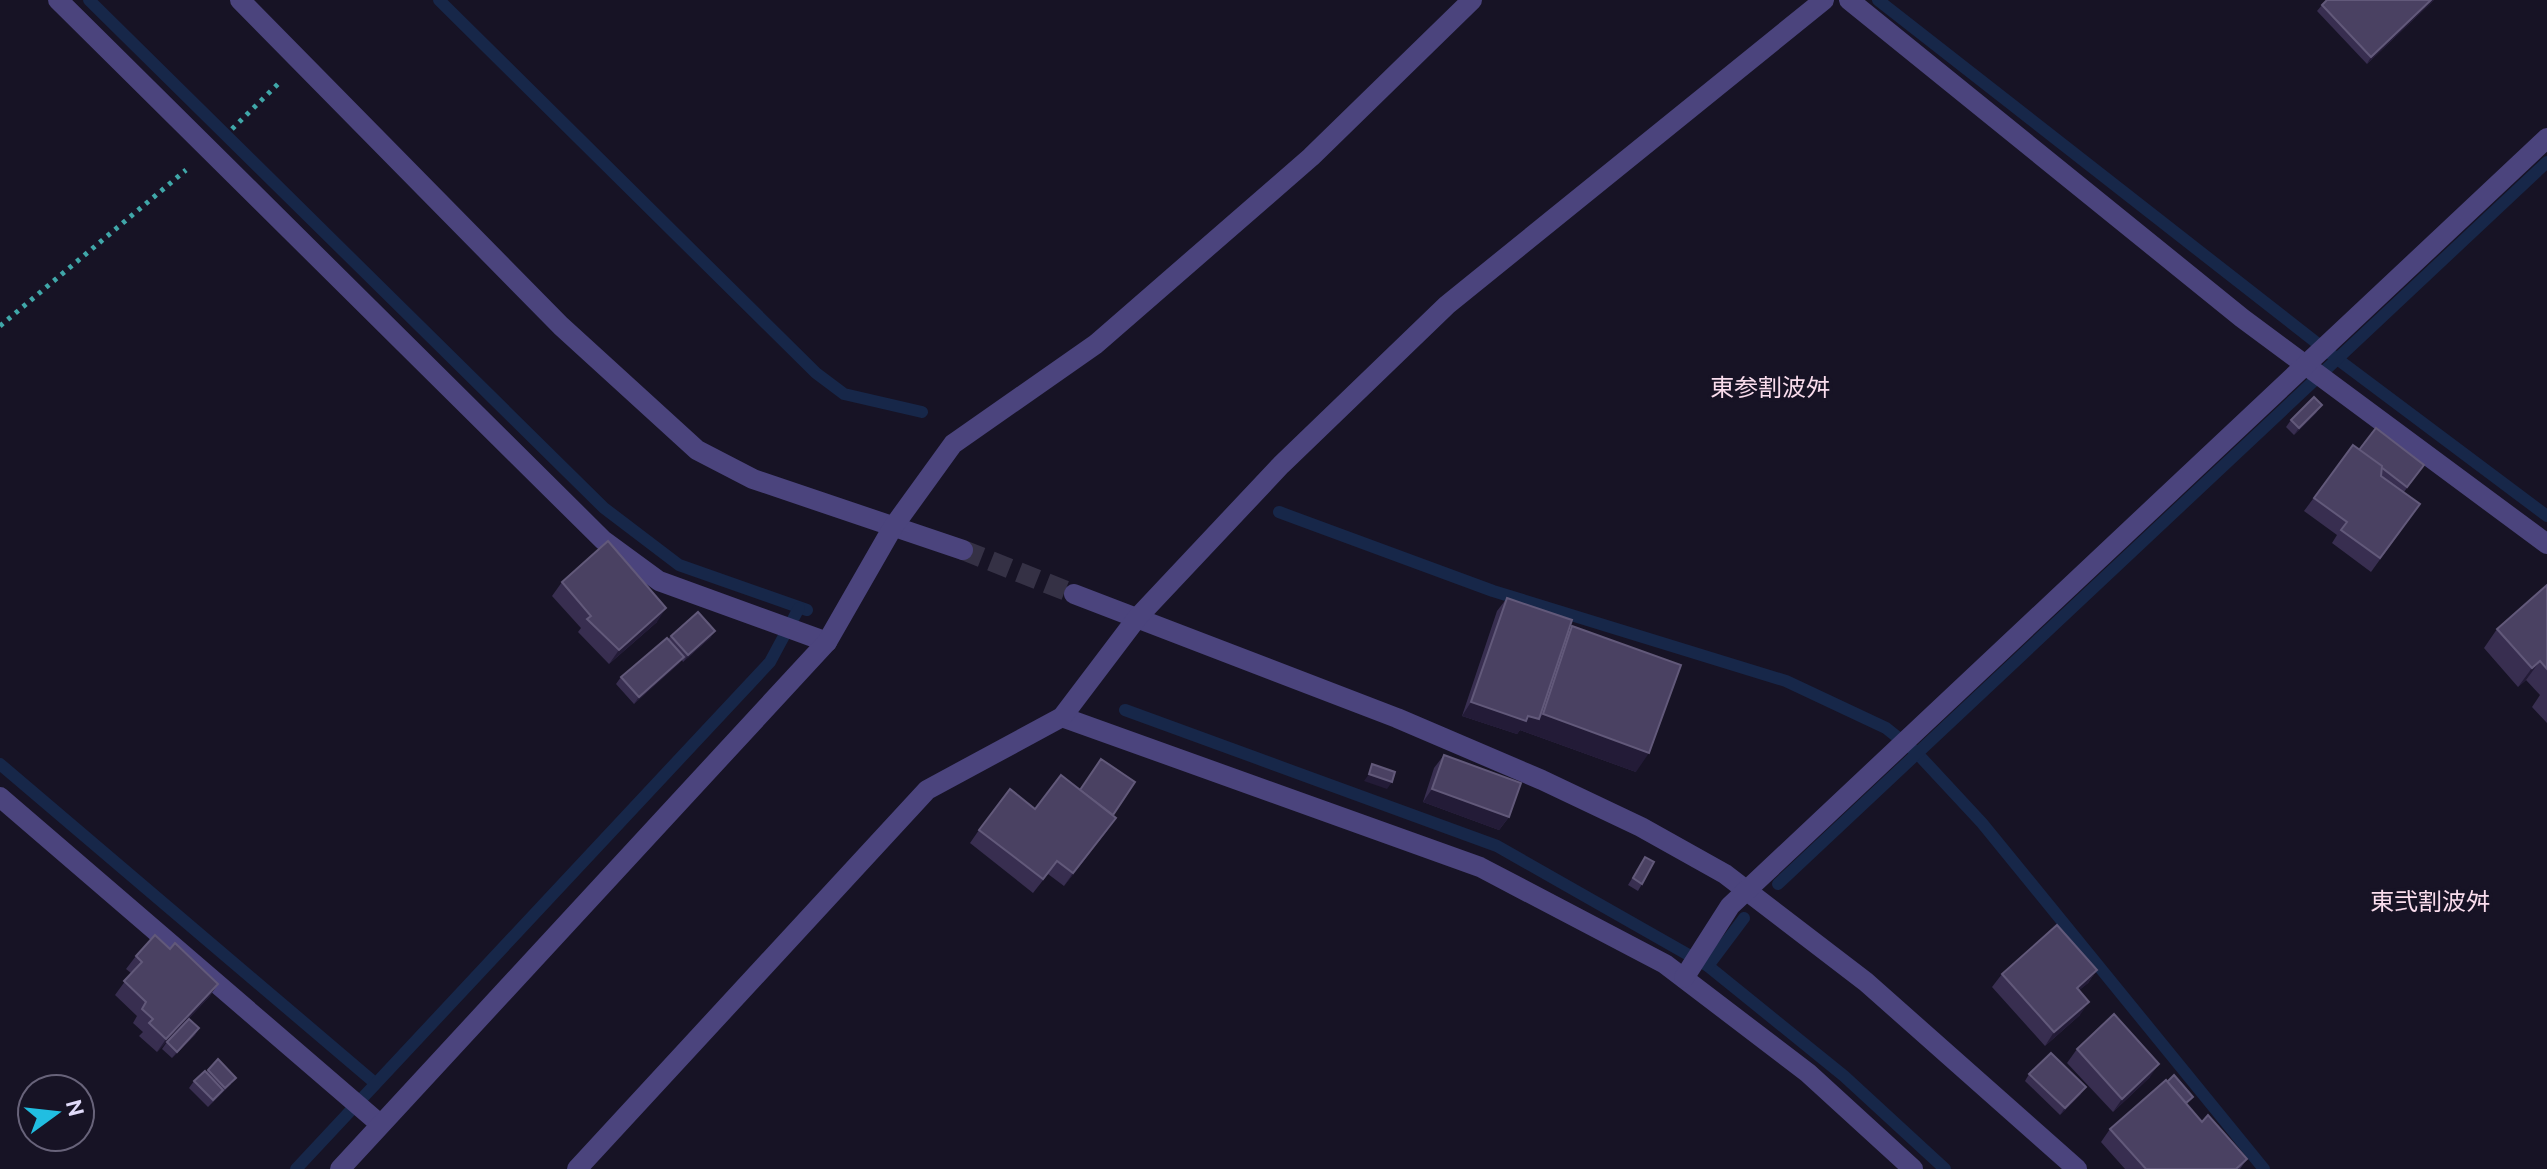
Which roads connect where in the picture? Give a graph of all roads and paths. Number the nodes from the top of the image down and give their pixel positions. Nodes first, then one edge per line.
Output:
1 (58, 0) edge
2 (1472, 0) edge
3 (1824, 0) edge
4 (1849, 0) edge
5 (242, 1) edge
6 (301, 62) junction
7 (233, 127) dead end
8 (2547, 138) edge
9 (209, 151) junction
10 (0, 326) edge
11 (2315, 367) junction
12 (893, 527) junction
13 (2547, 544) edge
14 (963, 550) tunnel mouth
15 (1074, 594) tunnel mouth
16 (1137, 618) junction
17 (827, 642) junction
18 (1062, 717) junction
19 (0, 797) edge
20 (1748, 891) junction
21 (1688, 972) junction
22 (364, 1111) junction
23 (340, 1169) edge
24 (577, 1169) edge
25 (1913, 1169) edge
26 (2077, 1169) edge

1 - 9 street
2 - 12 street
3 - 16 street
4 - 11 street
5 - 6 street
6 - 7 path
6 - 12 street
8 - 11 street
9 - 10 path
9 - 17 street
11 - 13 street
11 - 20 street
12 - 14 street
12 - 17 street
15 - 16 street
16 - 18 street
16 - 20 street
17 - 22 street
18 - 21 street
18 - 24 street
19 - 22 street
20 - 21 street
20 - 26 street
21 - 25 street
22 - 23 street

